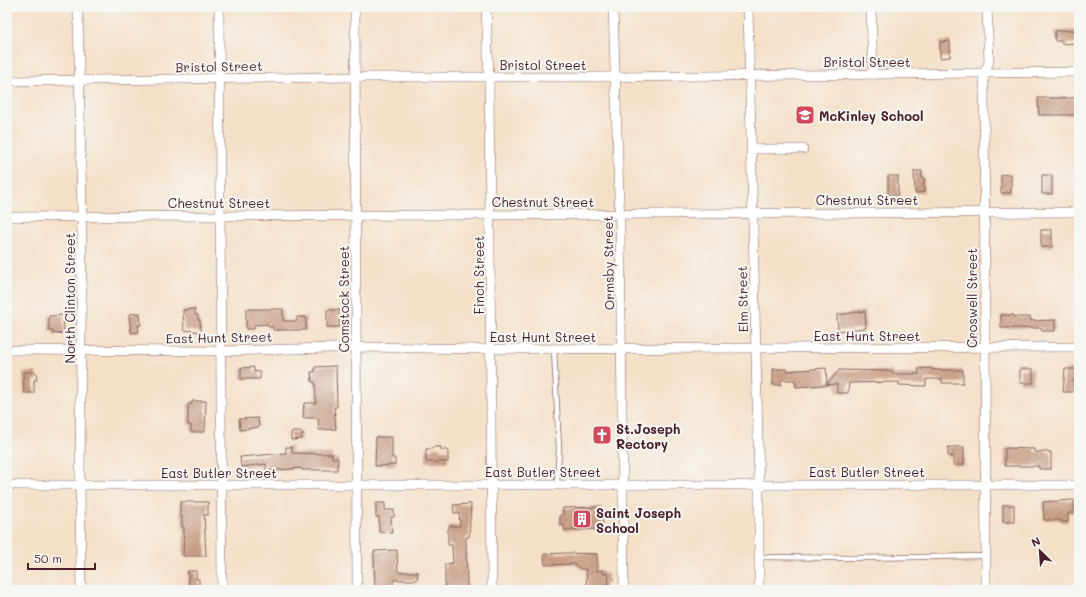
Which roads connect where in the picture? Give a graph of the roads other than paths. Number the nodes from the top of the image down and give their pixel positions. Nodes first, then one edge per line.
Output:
1 (78, 7) edge
2 (219, 7) edge
3 (355, 7) edge
4 (486, 7) edge
5 (613, 7) edge
6 (748, 7) edge
7 (871, 7) edge
8 (987, 7) edge
9 (1079, 72) edge
10 (873, 74) junction
11 (984, 74) junction
12 (750, 75) junction
13 (355, 77) junction
14 (490, 77) junction
15 (615, 77) junction
16 (220, 79) junction
17 (80, 80) junction
18 (7, 81) edge
19 (751, 149) junction
20 (803, 149) dead end
21 (753, 212) junction
22 (984, 212) junction
23 (1079, 212) edge
24 (490, 214) junction
25 (620, 214) junction
26 (221, 215) junction
27 (356, 215) junction
28 (82, 216) junction
29 (7, 217) edge
30 (357, 347) junction
31 (622, 348) junction
32 (757, 348) junction
33 (984, 348) junction
34 (1079, 348) edge
35 (491, 349) junction
36 (554, 349) junction
37 (7, 350) edge
38 (81, 351) junction
39 (221, 351) junction
40 (624, 484) junction
41 (760, 484) junction
42 (222, 485) junction
43 (357, 485) junction
44 (491, 485) junction
45 (557, 485) junction
46 (984, 485) junction
47 (1079, 485) edge
48 (7, 486) edge
49 (80, 486) junction
50 (986, 556) junction
51 (759, 557) junction
52 (81, 590) edge
53 (222, 590) edge
54 (357, 590) edge
55 (492, 590) edge
56 (624, 590) edge
57 (759, 590) edge
58 (986, 590) edge

1 - 17 street, North Clinton Street
2 - 16 street
3 - 13 street, Comstock Street
4 - 14 street, Finch Street
5 - 15 street, Ormsby Street
6 - 12 street, Elm Street
7 - 10 street
8 - 11 street, Croswell Street
9 - 11 street, Bristol Street
10 - 11 street, Bristol Street
10 - 12 street, Bristol Street
11 - 22 street, Croswell Street
12 - 15 street, Bristol Street
12 - 19 street, Elm Street
13 - 14 street, Bristol Street
13 - 16 street, Bristol Street
13 - 27 street, Comstock Street
14 - 15 street, Bristol Street
14 - 24 street, Finch Street
15 - 25 street, Ormsby Street
16 - 17 street, Bristol Street
16 - 26 street
17 - 18 street, Bristol Street
17 - 28 street, North Clinton Street
19 - 20 street
19 - 21 street, Elm Street
21 - 22 street, Chestnut Street
21 - 25 street, Chestnut Street
21 - 32 street, Elm Street
22 - 23 street, Chestnut Street
22 - 33 street, Croswell Street
24 - 25 street, Chestnut Street
24 - 27 street, Chestnut Street
24 - 35 street, Finch Street
25 - 31 street, Ormsby Street
26 - 27 street, Chestnut Street
26 - 28 street, Chestnut Street
26 - 39 street
27 - 30 street, Comstock Street
28 - 29 street, Chestnut Street
28 - 38 street, North Clinton Street
30 - 35 street, East Hunt Street
30 - 39 street, East Hunt Street
30 - 43 street, Comstock Street
31 - 32 street, East Hunt Street
31 - 36 street, East Hunt Street
31 - 40 street, Ormsby Street
32 - 33 street, East Hunt Street
32 - 41 street, Elm Street
33 - 34 street, East Hunt Street
33 - 46 street, Croswell Street
35 - 36 street, East Hunt Street
35 - 44 street, Finch Street
36 - 45 lane
37 - 38 street, East Hunt Street
38 - 39 street, East Hunt Street
38 - 49 street, North Clinton Street
39 - 42 street
40 - 41 street, East Butler Street
40 - 45 street, East Butler Street
40 - 56 street, Ormsby Street
41 - 46 street, East Butler Street
41 - 51 street, Elm Street
42 - 43 street, East Butler Street
42 - 49 street, East Butler Street
42 - 53 street
43 - 44 street, East Butler Street
43 - 54 street, Comstock Street
44 - 45 street, East Butler Street
44 - 55 street, Finch Street
46 - 47 street, East Butler Street
46 - 50 street, Croswell Street
48 - 49 street, East Butler Street
49 - 52 street, North Clinton Street
50 - 51 lane
50 - 58 street, Croswell Street
51 - 57 street, Elm Street

